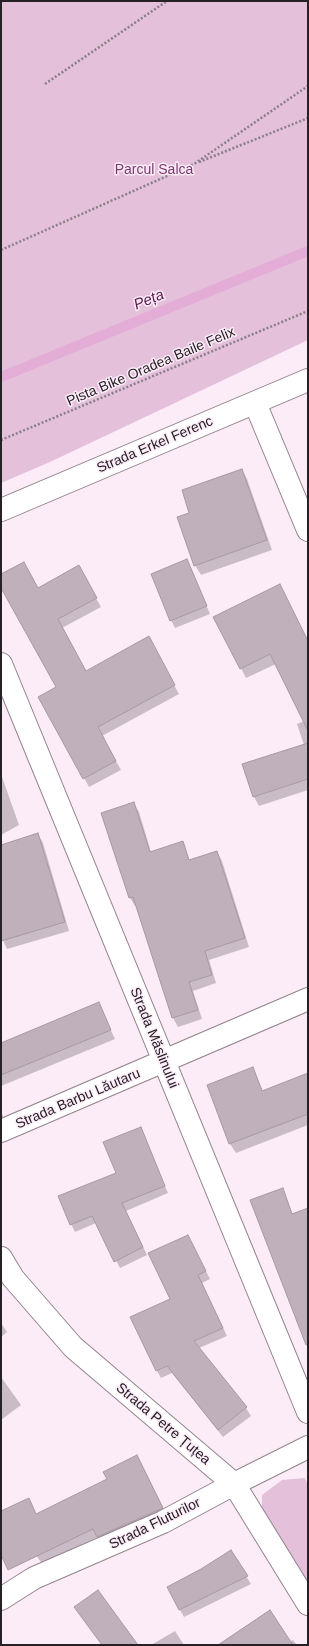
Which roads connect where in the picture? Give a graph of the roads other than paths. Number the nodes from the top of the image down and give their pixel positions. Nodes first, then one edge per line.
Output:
1 (308, 380) edge
2 (255, 403) junction
3 (1, 510) edge
4 (308, 530) edge
5 (1, 664) edge
6 (308, 999) edge
7 (164, 1062) junction
8 (1, 1131) edge
9 (1, 1258) edge
10 (308, 1412) edge
11 (308, 1447) edge
12 (234, 1484) junction
13 (1, 1599) edge
14 (308, 1604) edge

1 - 2 street, Strada Erkel Ferenc
2 - 3 street, Strada Erkel Ferenc
2 - 4 street
5 - 7 street, Strada Măslinului
6 - 7 street, Strada Barbu Lăutaru
7 - 8 street, Strada Barbu Lăutaru
7 - 10 street, Strada Măslinului
9 - 12 street, Strada Petre Țuțea
11 - 12 street, Strada Fluturilor
12 - 13 street, Strada Fluturilor
12 - 14 street, Strada Petre Țuțea

